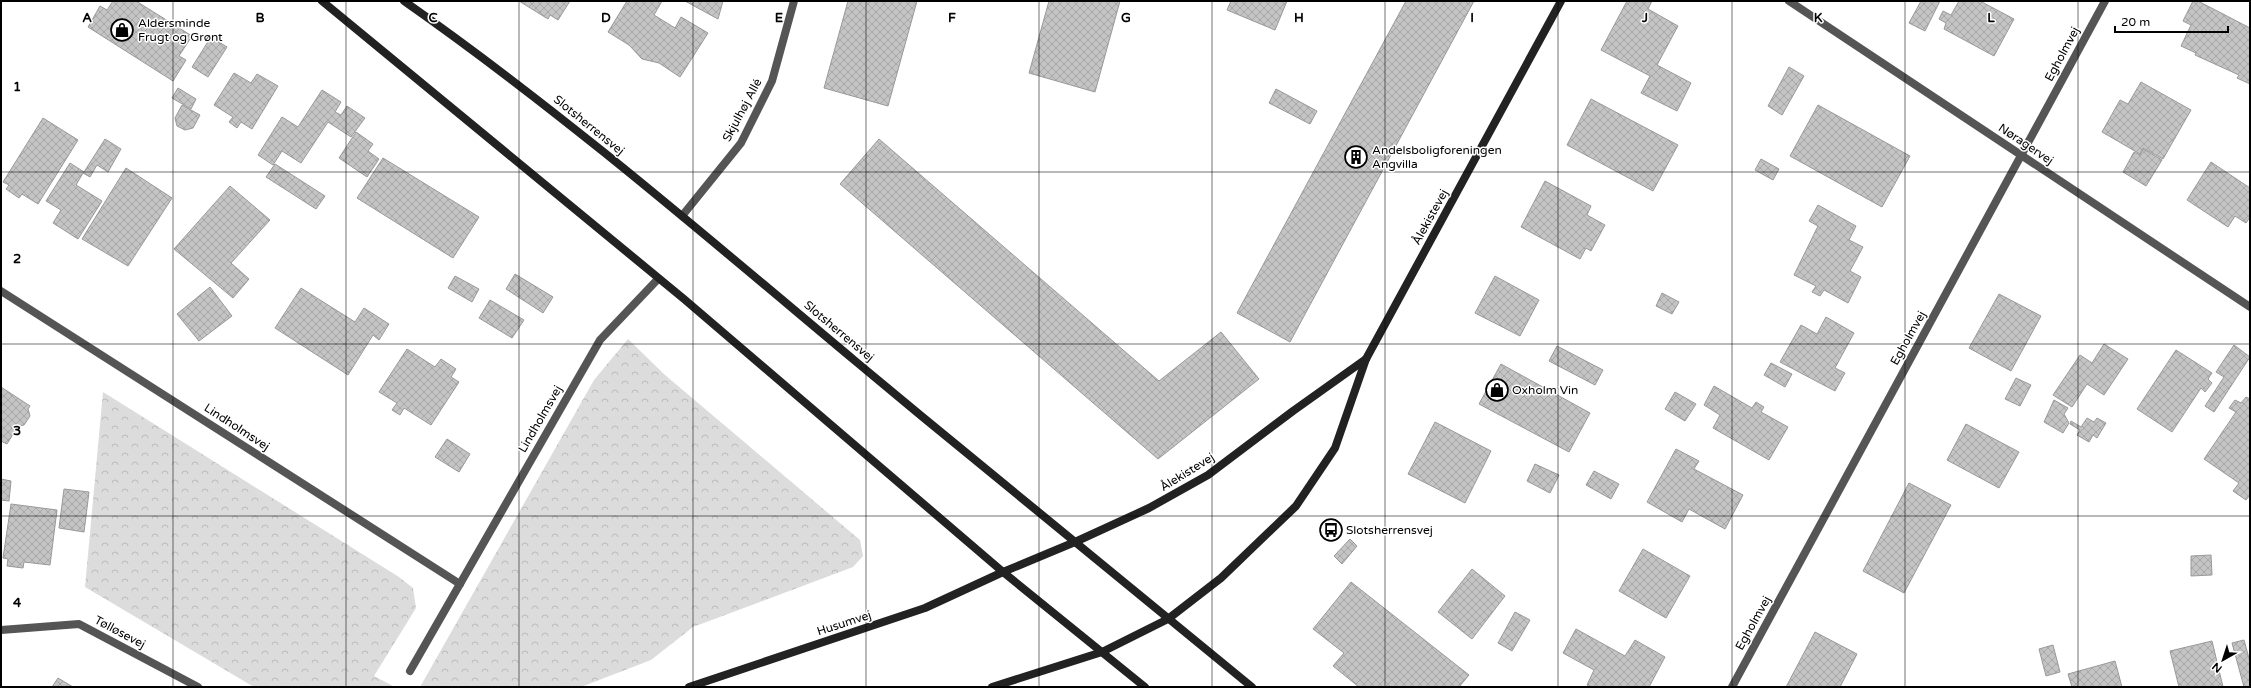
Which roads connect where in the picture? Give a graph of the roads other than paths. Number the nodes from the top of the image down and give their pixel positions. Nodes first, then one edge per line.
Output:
1 (322, 1) edge
2 (404, 1) edge
3 (794, 1) edge
4 (1561, 1) edge
5 (1789, 1) edge
6 (2104, 1) edge
7 (2021, 155) junction
8 (682, 216) junction
9 (658, 279) junction
10 (1, 291) edge
11 (2250, 307) edge
12 (1366, 359) junction
13 (1075, 542) junction
14 (1003, 572) junction
15 (460, 584) junction
16 (1168, 619) junction
17 (1, 630) edge
18 (1102, 652) junction
19 (410, 671) dead end
20 (198, 687) edge
21 (689, 687) edge
22 (992, 687) edge
23 (1145, 687) edge
24 (1252, 687) edge
25 (1732, 687) edge

1 - 9 street
2 - 8 street, Slotsherrensvej
3 - 8 street, Skjulhøj Allé
4 - 12 street, Ålekistevej
5 - 7 street, Nøragervej
6 - 7 street, Egholmvej
7 - 11 street, Nøragervej
7 - 25 street, Egholmvej
8 - 13 street, Slotsherrensvej
9 - 14 street
9 - 15 street, Lindholmsvej
10 - 15 street, Lindholmsvej
12 - 13 street, Ålekistevej
12 - 16 street, Ålekistevej
13 - 14 street, Ålekistevej
13 - 16 street, Slotsherrensvej
14 - 18 street
14 - 21 street, Husumvej
15 - 19 street, Lindholmsvej
16 - 18 street, Ålekistevej
16 - 24 street, Slotsherrensvej
17 - 20 street, Tølløsevej
18 - 22 street
18 - 23 street

